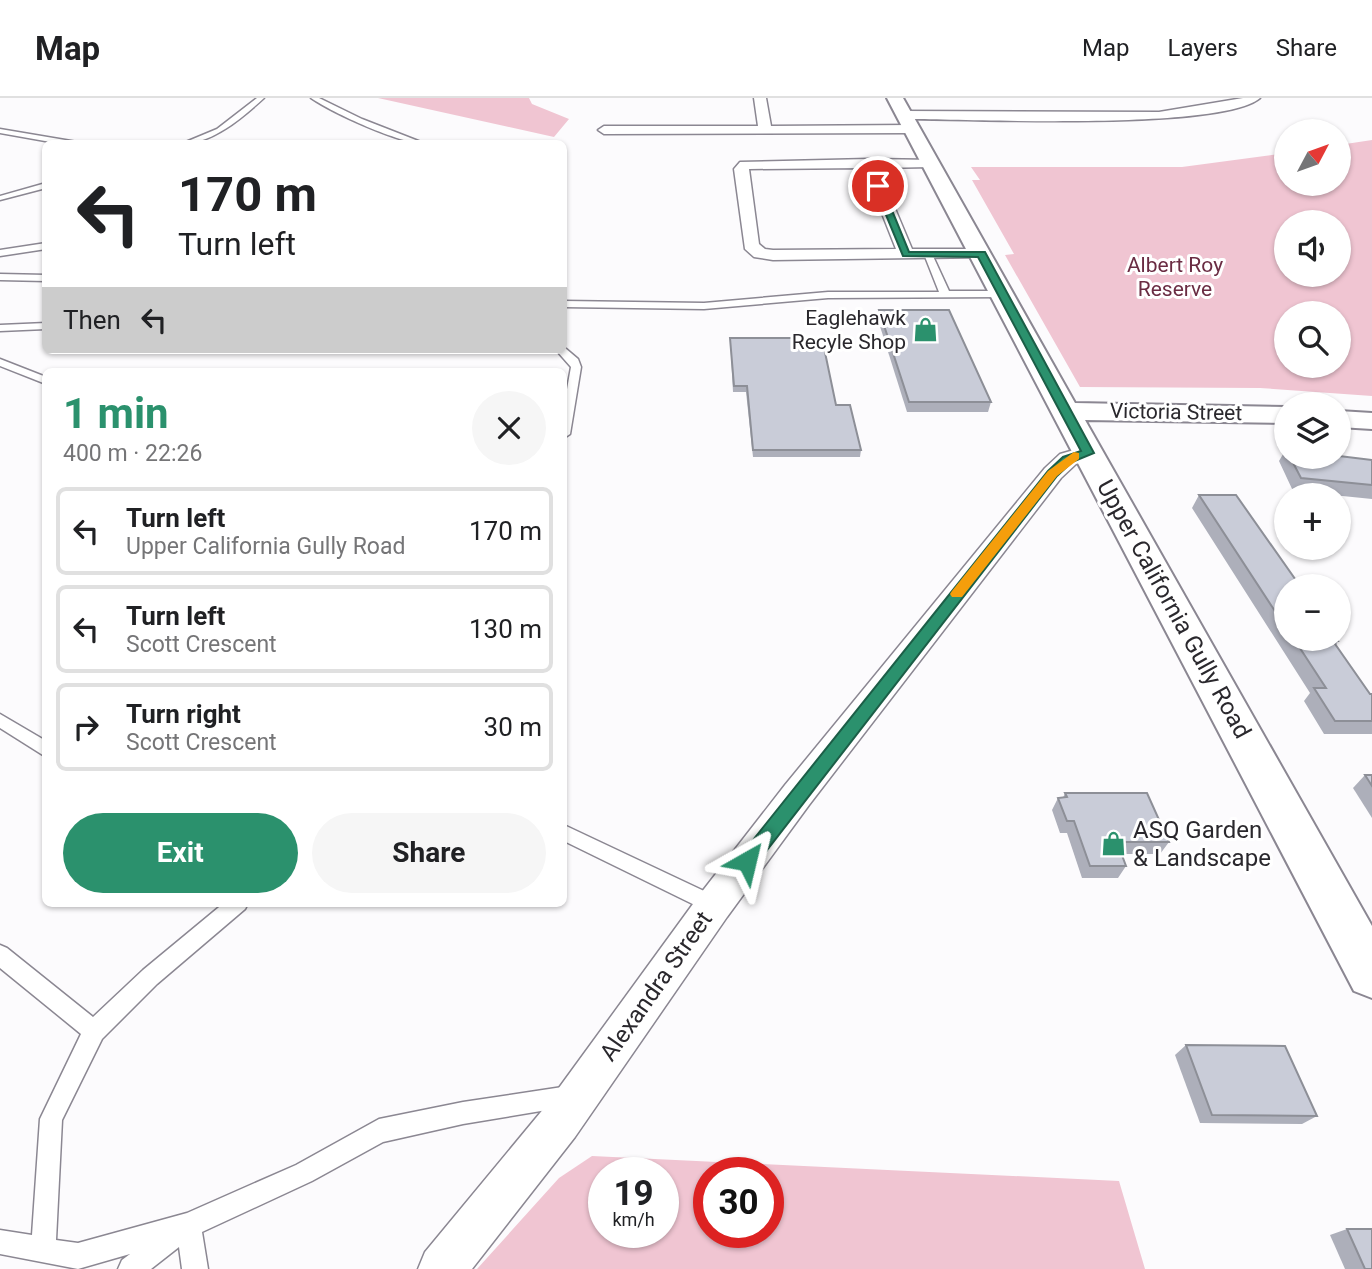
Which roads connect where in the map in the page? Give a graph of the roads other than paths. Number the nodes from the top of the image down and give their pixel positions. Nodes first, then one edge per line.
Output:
1 (261, 98) edge
2 (314, 98) edge
3 (760, 98) edge
4 (1254, 98) edge
5 (904, 114) edge
6 (604, 130) dead end
7 (765, 130) junction
8 (0, 131) edge
9 (53, 140) edge
10 (194, 140) edge
11 (412, 140) edge
12 (869, 163) junction
13 (931, 163) junction
14 (42, 186) edge
15 (0, 198) edge
16 (42, 247) edge
17 (0, 253) edge
18 (906, 254) junction
19 (928, 254) junction
20 (981, 254) junction
21 (0, 276) edge
22 (42, 278) edge
23 (945, 294) junction
24 (1003, 294) junction
25 (854, 295) junction
26 (567, 304) edge
27 (567, 313) edge
28 (42, 326) edge
29 (0, 328) edge
30 (566, 354) edge
31 (0, 362) edge
32 (42, 379) edge
33 (1065, 411) junction
34 (1274, 415) edge
35 (567, 417) edge
36 (1351, 419) edge
37 (1372, 421) edge
38 (1088, 453) junction
39 (0, 720) edge
40 (42, 747) edge
41 (567, 834) edge
42 (714, 905) junction
43 (233, 907) edge
44 (0, 955) edge
45 (1372, 974) edge
46 (94, 1031) junction
47 (578, 1095) junction
48 (189, 1225) junction
49 (0, 1242) edge
50 (43, 1250) junction
51 (131, 1269) edge
52 (195, 1269) edge
53 (442, 1269) edge

1 - 10 lane
2 - 11 lane
3 - 7 street
4 - 5 street
5 - 7 street
5 - 13 street, Upper California Gully Road
6 - 7 street
8 - 9 lane
12 - 13 street
12 - 18 street
12 - 18 street
13 - 20 street, Upper California Gully Road
14 - 15 lane
16 - 17 lane
18 - 19 street
19 - 20 street
19 - 23 lane
20 - 24 street, Upper California Gully Road
21 - 22 lane
23 - 24 lane
23 - 25 lane
24 - 33 street, Upper California Gully Road
25 - 26 lane
25 - 27 lane
28 - 29 lane
30 - 35 lane
31 - 32 lane
33 - 34 street, Victoria Street
33 - 38 street, Upper California Gully Road
36 - 37 street
38 - 42 street, Alexandra Street
38 - 45 street, Upper California Gully Road
39 - 40 lane
41 - 42 lane
42 - 47 street, Alexandra Street
43 - 46 lane
44 - 46 lane
46 - 50 lane
47 - 48 lane
47 - 53 street, Alexandra Street
48 - 50 lane
48 - 51 lane
48 - 52 lane
49 - 50 lane

